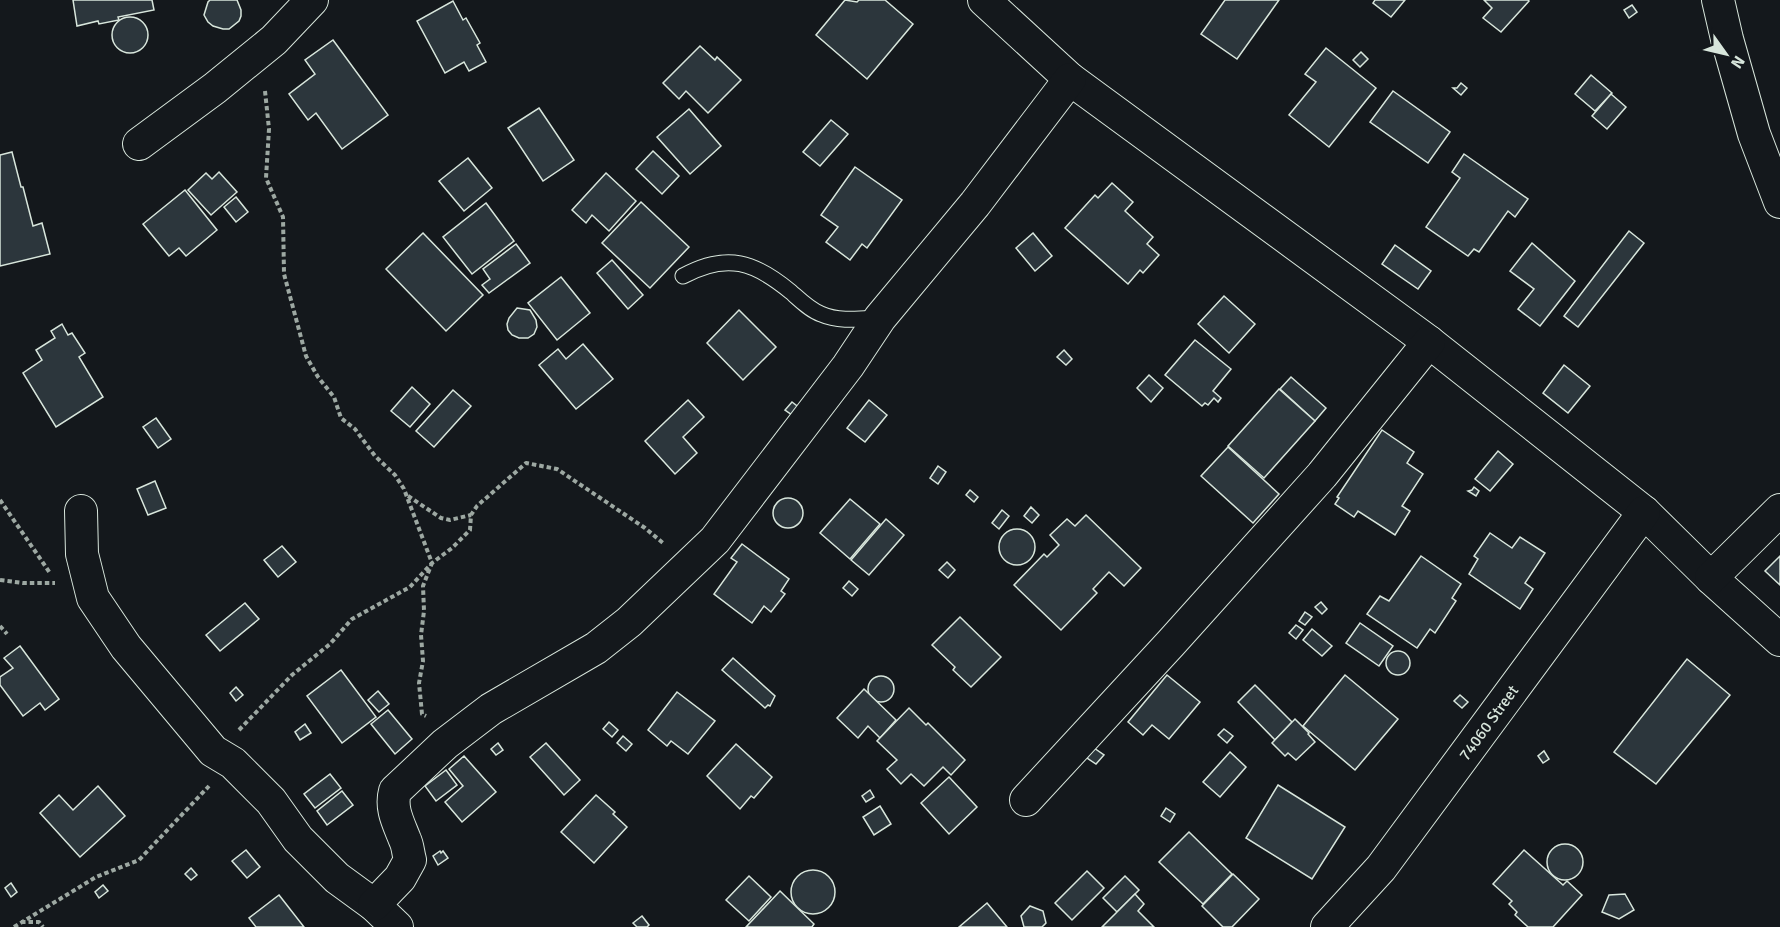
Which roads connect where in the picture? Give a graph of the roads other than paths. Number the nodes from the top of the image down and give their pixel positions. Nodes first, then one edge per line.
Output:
1 (312, 0) edge
2 (984, 0) edge
3 (1718, 0) edge
4 (1070, 79) junction
5 (139, 144) dead end
6 (1780, 202) edge
7 (683, 276) dead end
8 (880, 318) junction
9 (1429, 342) junction
10 (1780, 510) edge
11 (81, 511) dead end
12 (1644, 512) junction
13 (1711, 578) junction
14 (1780, 640) edge
15 (1026, 800) dead end
16 (374, 905) junction
17 (397, 927) edge
18 (1327, 927) edge

1 - 5 street
2 - 4 street
3 - 6 street
4 - 8 street
4 - 9 street
7 - 8 lane
8 - 16 street
9 - 12 street
9 - 15 street
10 - 13 street
11 - 16 street
12 - 13 street
12 - 18 street, 74060 Street
13 - 14 street
16 - 17 street

